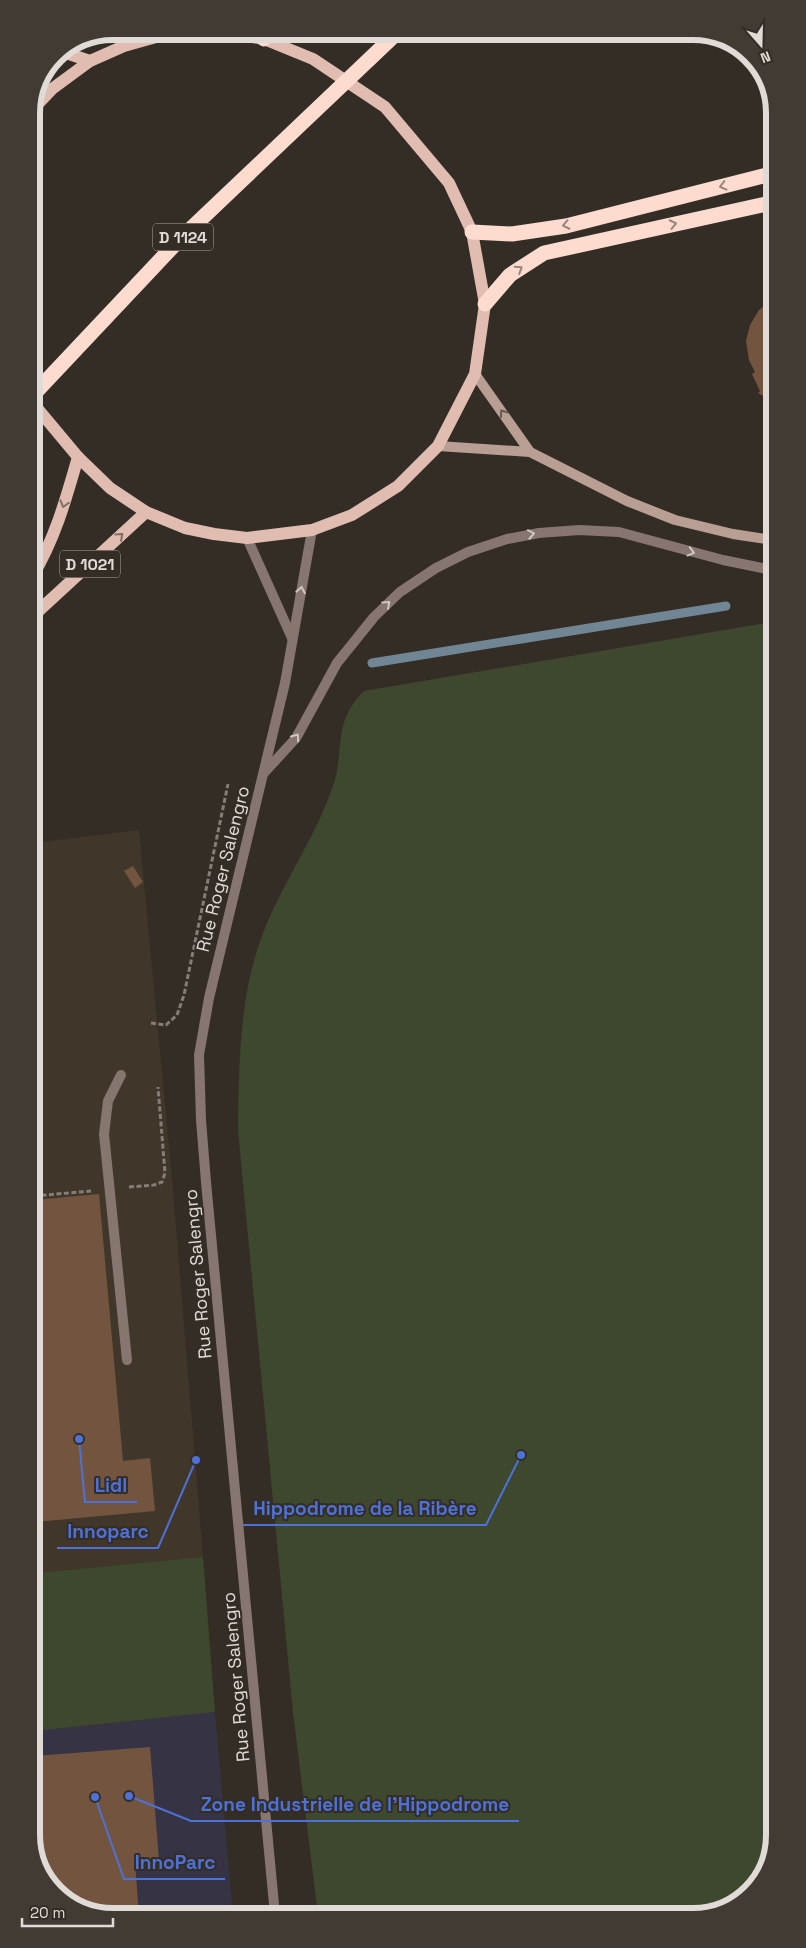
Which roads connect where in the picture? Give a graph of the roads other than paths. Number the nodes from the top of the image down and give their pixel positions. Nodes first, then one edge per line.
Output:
1 (144, 40) edge
2 (272, 40) edge
3 (389, 40) edge
4 (69, 54) edge
5 (90, 61) junction
6 (41, 100) edge
7 (766, 175) edge
8 (766, 204) edge
9 (472, 232) junction
10 (485, 304) junction
11 (475, 374) junction
12 (40, 387) edge
13 (40, 412) edge
14 (438, 446) junction
15 (530, 452) junction
16 (78, 457) junction
17 (146, 512) junction
18 (312, 530) junction
19 (247, 538) junction
20 (766, 539) edge
21 (40, 564) edge
22 (766, 569) edge
23 (40, 610) edge
24 (292, 638) junction
25 (264, 774) junction
26 (121, 1074) dead end
27 (127, 1360) dead end
28 (274, 1908) edge

1 - 5 main road
2 - 9 main road
3 - 12 highway, D 1124
4 - 5 main road
5 - 6 main road
7 -> 9 highway
10 -> 8 highway
9 - 10 main road
10 - 11 main road
11 - 14 main road
15 -> 11 street
13 - 16 main road
14 - 15 street
14 - 18 main road
15 - 20 street
16 - 17 main road
16 -> 21 main road, D 1021
17 - 19 main road
23 -> 17 main road, D 1021
18 - 19 main road
24 -> 18 street, Rue Roger Salengro
19 - 24 street
25 -> 22 street
24 - 25 street, Rue Roger Salengro
25 - 28 street, Rue Roger Salengro
26 - 27 street

